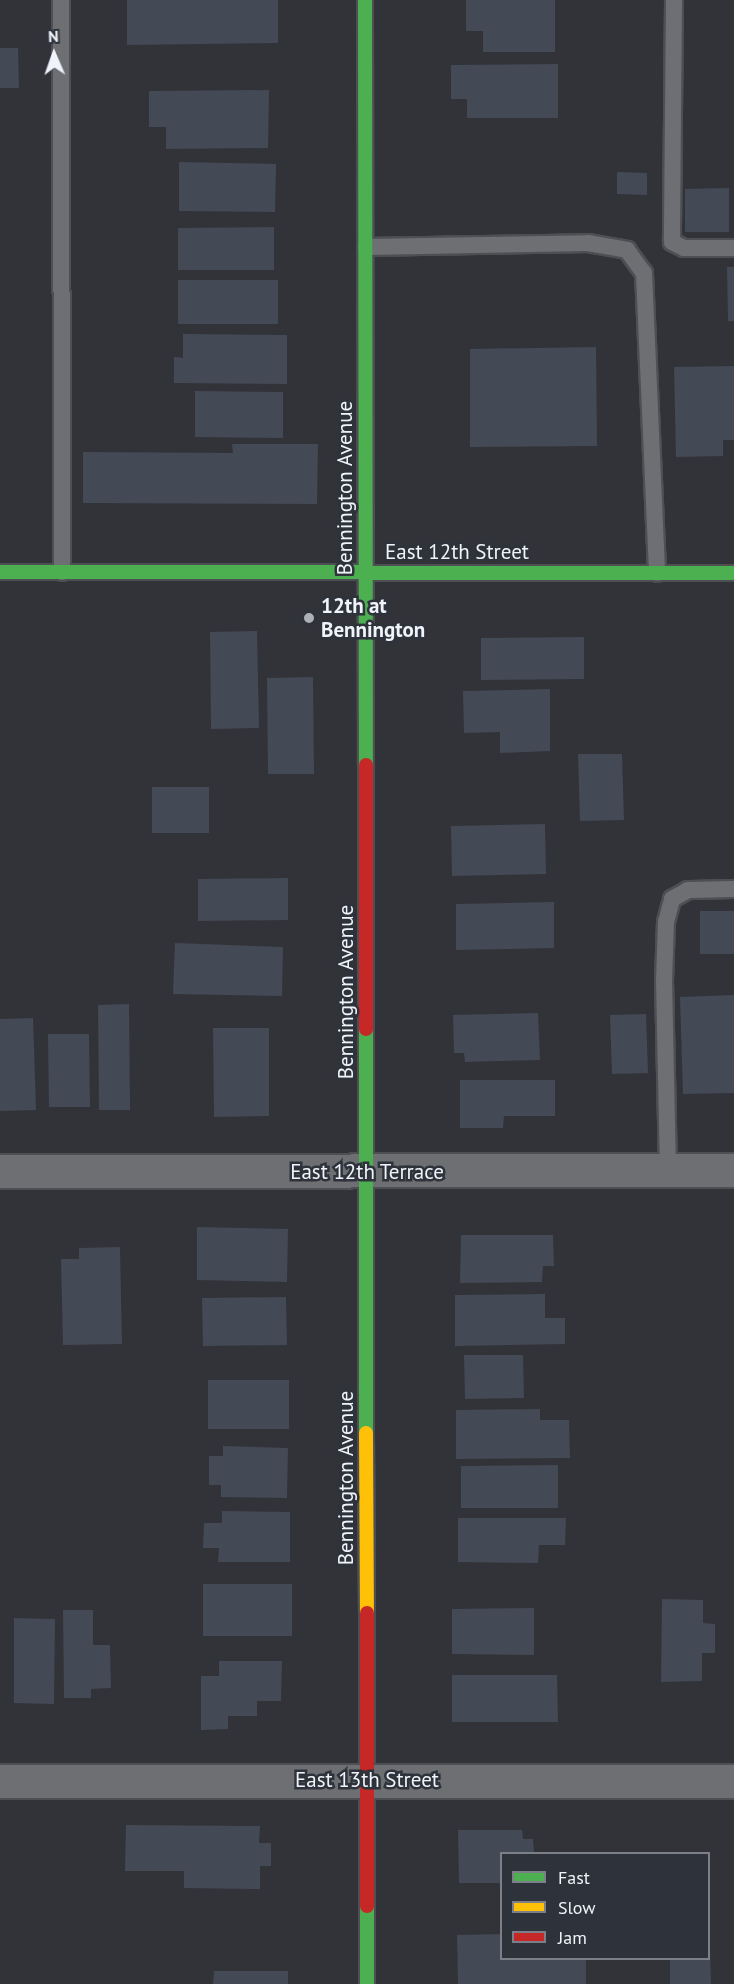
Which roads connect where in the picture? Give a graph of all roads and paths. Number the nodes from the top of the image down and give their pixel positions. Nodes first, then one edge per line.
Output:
1 (61, 0) edge
2 (365, 0) edge
3 (674, 0) edge
4 (366, 247) junction
5 (734, 248) edge
6 (0, 572) edge
7 (62, 572) junction
8 (366, 573) junction
9 (657, 573) junction
10 (734, 573) edge
11 (734, 890) edge
12 (734, 1170) edge
13 (0, 1171) edge
14 (668, 1171) junction
15 (368, 1172) junction
16 (366, 1779) junction
17 (0, 1781) edge
18 (734, 1781) edge
19 (367, 1984) edge

1 - 7 lane
2 - 4 street, Bennington Avenue
3 - 5 lane
4 - 8 street, Bennington Avenue
4 - 9 lane
6 - 7 street, East 12th Street
7 - 8 street, East 12th Street
8 - 9 street, East 12th Street
8 - 15 street, Bennington Avenue
9 - 10 street, East 12th Street
11 - 14 lane
12 - 14 street, East 12th Terrace
13 - 15 street, East 12th Terrace
14 - 15 street, East 12th Terrace
15 - 16 street, Bennington Avenue
16 - 17 street, East 13th Street
16 - 18 street, East 13th Street
16 - 19 street, Bennington Avenue

